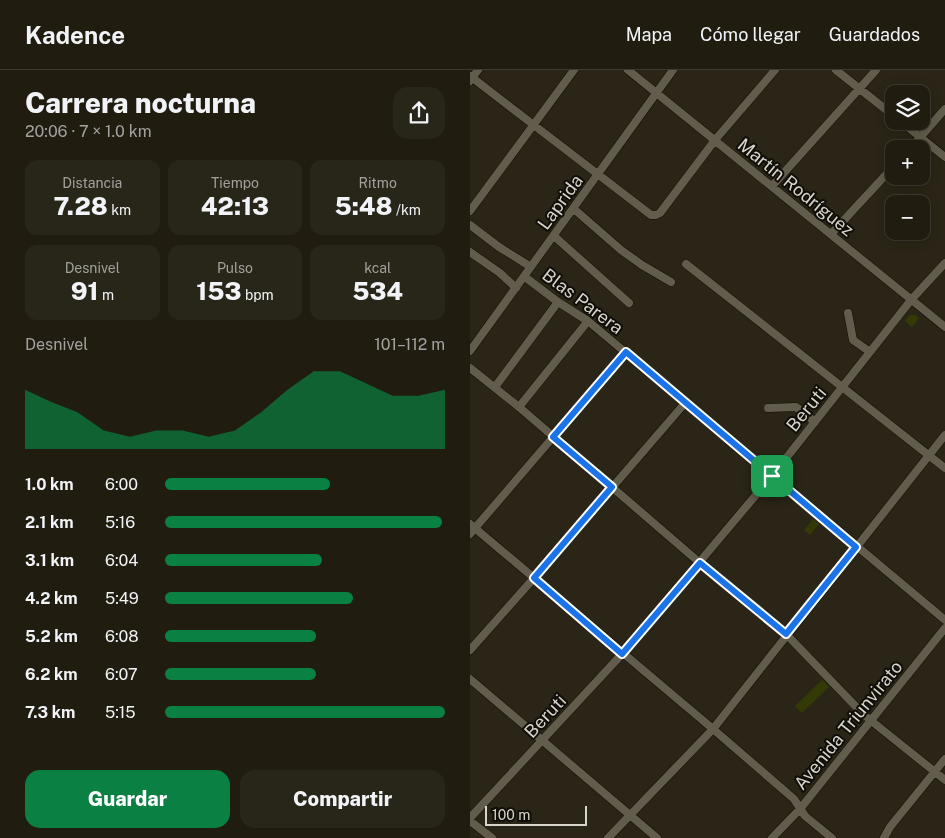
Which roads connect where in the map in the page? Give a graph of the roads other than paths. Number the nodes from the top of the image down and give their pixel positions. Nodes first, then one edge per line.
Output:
1 (478, 70) edge
2 (574, 70) edge
3 (628, 70) edge
4 (673, 70) edge
5 (775, 70) edge
6 (836, 70) edge
7 (876, 70) edge
8 (471, 78) edge
9 (860, 89) junction
10 (656, 93) junction
11 (885, 109) edge
12 (945, 109) edge
13 (534, 125) junction
14 (912, 130) edge
15 (921, 137) junction
16 (715, 140) junction
17 (918, 140) edge
18 (945, 157) edge
19 (599, 173) junction
20 (885, 176) edge
21 (772, 186) junction
22 (574, 209) junction
23 (470, 211) edge
24 (470, 225) edge
25 (831, 234) junction
26 (554, 236) junction
27 (470, 252) edge
28 (945, 263) edge
29 (686, 264) dead end
30 (531, 267) junction
31 (524, 276) junction
32 (671, 282) dead end
33 (516, 288) junction
34 (911, 300) junction
35 (558, 302) junction
36 (629, 303) dead end
37 (848, 313) dead end
38 (588, 321) junction
39 (945, 327) edge
40 (470, 351) edge
41 (626, 352) junction
42 (870, 352) junction
43 (470, 368) edge
44 (495, 387) junction
45 (842, 388) junction
46 (685, 403) junction
47 (519, 407) junction
48 (768, 408) dead end
49 (815, 422) junction
50 (945, 435) edge
51 (553, 437) junction
52 (929, 455) junction
53 (945, 468) edge
54 (772, 476) junction
55 (612, 487) junction
56 (472, 529) edge
57 (856, 547) junction
58 (700, 563) junction
59 (534, 578) junction
60 (945, 620) edge
61 (945, 628) edge
62 (786, 634) junction
63 (470, 650) edge
64 (622, 654) junction
65 (470, 679) edge
66 (871, 721) junction
67 (713, 729) junction
68 (543, 740) junction
69 (945, 759) edge
70 (935, 772) junction
71 (945, 780) edge
72 (800, 809) junction
73 (630, 815) junction
74 (470, 819) edge
75 (492, 838) edge
76 (608, 838) edge
77 (657, 838) edge
78 (772, 838) edge
79 (832, 838) edge
80 (884, 838) edge

1 - 8 street
2 - 13 street
3 - 10 street, Martín Rodríguez
4 - 10 street, Laprida
5 - 16 street
6 - 9 street
7 - 9 street
8 - 13 street
9 - 11 street
9 - 21 street
10 - 16 street, Martín Rodríguez
10 - 19 street, Laprida
12 - 15 street
13 - 19 street
13 - 23 street
14 - 15 street
15 - 17 street
15 - 18 street
16 - 19 street
16 - 21 street, Martín Rodríguez
19 - 22 street, Laprida
20 - 25 street
21 - 25 street, Martín Rodríguez
22 - 26 street, Laprida
22 - 32 street
24 - 30 street, Blas Parera
25 - 34 street, Martín Rodríguez
26 - 30 street, Laprida
26 - 36 street
27 - 33 street, Blas Parera
28 - 34 street, Beruti
29 - 45 street
30 - 31 street, Laprida
31 - 33 street, Laprida
31 - 35 street, Blas Parera
33 - 40 street, Laprida
34 - 39 street, Martín Rodríguez
34 - 42 street, Beruti
35 - 38 street, Blas Parera
35 - 44 street
37 - 42 street
38 - 41 street, Blas Parera
38 - 47 street
41 - 46 street, Blas Parera
41 - 51 street
42 - 45 street, Beruti
43 - 44 street
44 - 47 street
45 - 49 street, Beruti
45 - 52 street
46 - 54 street, Blas Parera
46 - 55 street
47 - 51 street
48 - 49 street
49 - 54 street, Beruti
50 - 52 street
51 - 55 street
51 - 56 street
52 - 53 street
52 - 57 street
54 - 57 street, Blas Parera
54 - 58 street, Beruti
55 - 58 street
55 - 59 street
56 - 59 street
57 - 60 street, Blas Parera
57 - 62 street
58 - 62 street
58 - 64 street, Beruti
59 - 63 street
59 - 64 street
61 - 66 street, Avenida Triunvirato
62 - 66 street
62 - 67 street
64 - 67 street
64 - 68 street, Beruti
65 - 68 street
66 - 70 street
66 - 72 street, Avenida Triunvirato
67 - 72 street
67 - 73 street
68 - 73 street
68 - 74 street, Beruti
69 - 70 street
70 - 71 street
70 - 80 street
72 - 78 street, Avenida Triunvirato
72 - 79 street
73 - 76 street
73 - 77 street
74 - 75 street

